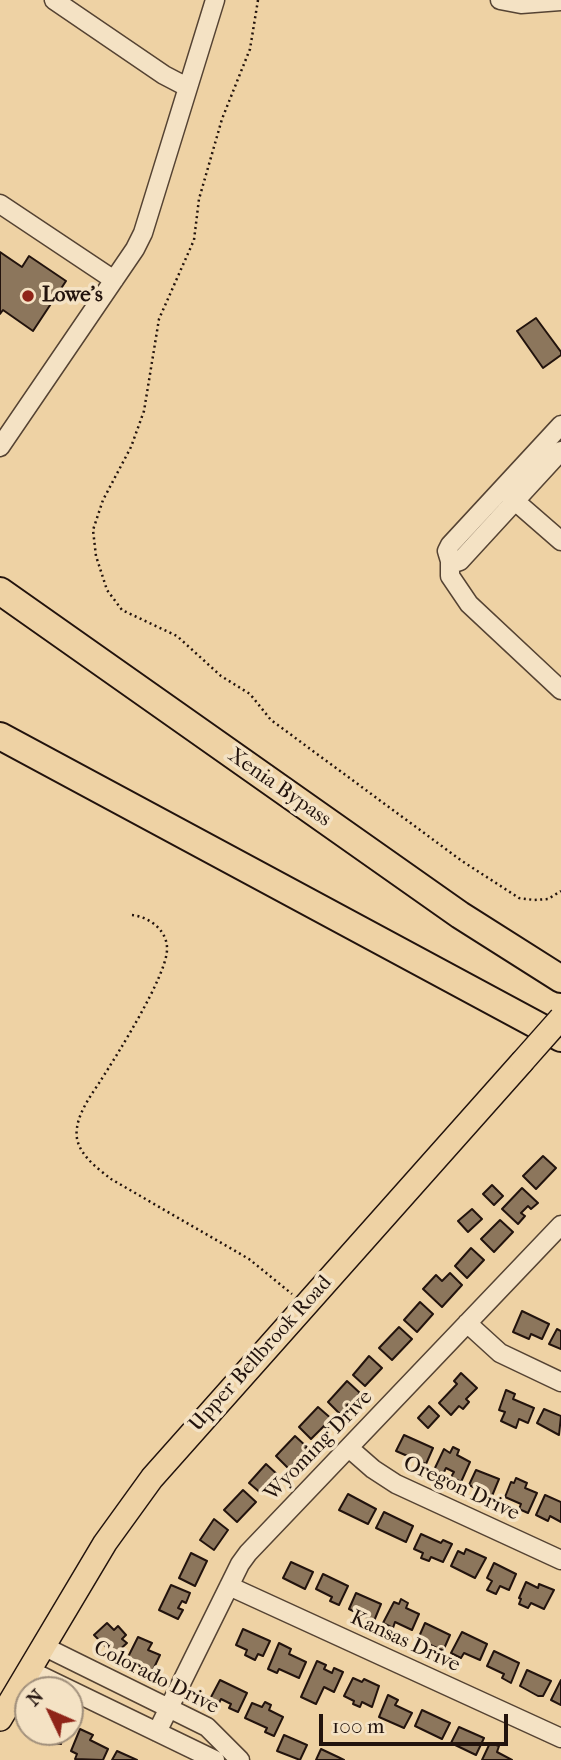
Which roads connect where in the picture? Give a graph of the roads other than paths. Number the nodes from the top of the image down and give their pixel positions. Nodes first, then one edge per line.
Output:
1 (54, 0) edge
2 (215, 0) edge
3 (500, 0) edge
4 (561, 1) edge
5 (187, 87) junction
6 (0, 204) edge
7 (114, 280) junction
8 (561, 425) edge
9 (0, 446) edge
10 (561, 452) edge
11 (502, 489) junction
12 (516, 502) junction
13 (561, 541) edge
14 (450, 561) junction
15 (0, 592) edge
16 (561, 690) edge
17 (0, 736) edge
18 (561, 979) edge
19 (561, 1018) edge
20 (561, 1038) edge
21 (561, 1225) edge
22 (467, 1323) junction
23 (561, 1382) edge
24 (349, 1448) junction
25 (561, 1560) edge
26 (229, 1586) junction
27 (43, 1646) junction
28 (29, 1670) junction
29 (169, 1707) junction
30 (0, 1719) edge
31 (157, 1732) junction
32 (561, 1738) edge
33 (215, 1760) edge
34 (240, 1760) edge

1 - 5 street
2 - 5 street
3 - 4 street
5 - 7 street
6 - 7 street
7 - 9 street
8 - 11 street
10 - 12 street
11 - 12 street
11 - 14 street
12 - 13 street
12 - 14 street
14 - 16 street
15 - 18 highway, Xenia Bypass
17 - 20 highway
19 - 27 main road, Upper Bellbrook Road, bridge
21 - 22 street, Wyoming Drive
22 - 23 street
22 - 24 street, Wyoming Drive
24 - 25 street, Oregon Drive
24 - 26 street, Wyoming Drive
26 - 29 street, Wyoming Drive
26 - 32 street, Kansas Drive
27 - 28 main road, Upper Bellbrook Road
27 - 29 street, Colorado Drive
28 - 30 main road, Upper Bellbrook Road
28 - 31 street
29 - 31 street, Wyoming Drive
29 - 34 street, Colorado Drive
31 - 33 street

